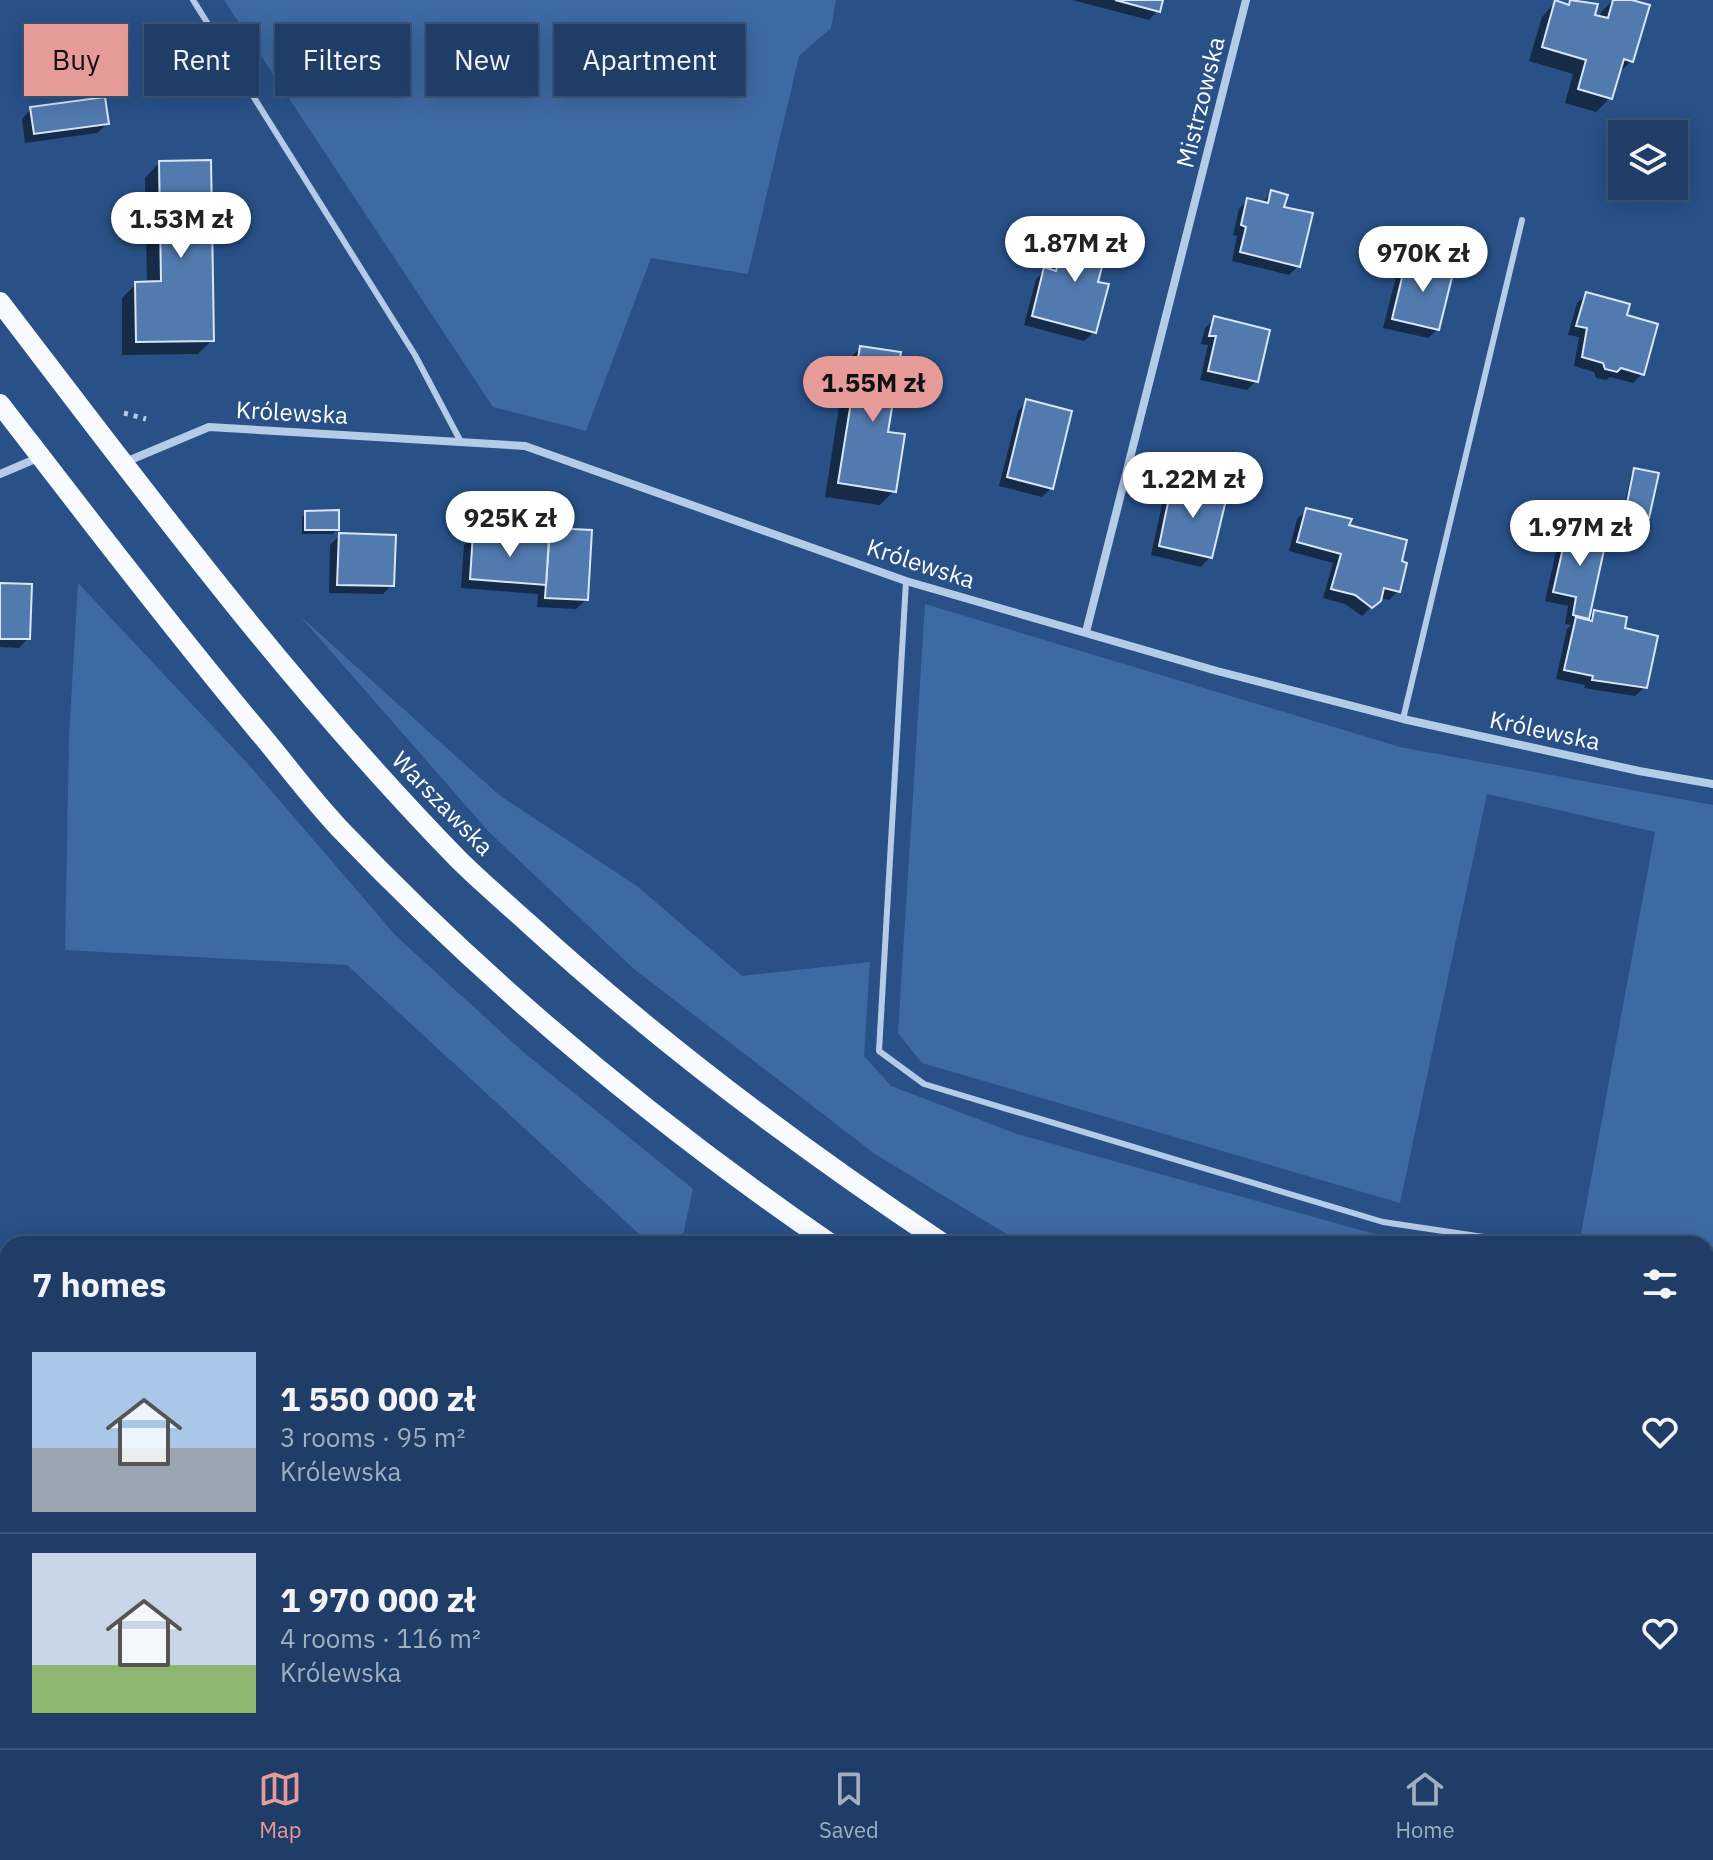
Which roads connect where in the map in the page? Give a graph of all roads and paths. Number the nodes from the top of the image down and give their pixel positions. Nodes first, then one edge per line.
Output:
1 (193, 0) edge
2 (1246, 0) edge
3 (1522, 220) dead end
4 (0, 302) edge
5 (0, 404) edge
6 (461, 442) junction
7 (41, 457) junction
8 (123, 463) junction
9 (0, 474) edge
10 (906, 581) junction
11 (1086, 632) junction
12 (1403, 719) junction
13 (1713, 784) edge
14 (819, 1236) edge
15 (932, 1236) edge
16 (1477, 1236) edge

1 - 6 lane
2 - 11 street, Mistrzowska
3 - 12 lane
4 - 8 main road, Warszawska
5 - 7 main road
6 - 8 street, Królewska
6 - 10 street, Królewska
7 - 9 street
7 - 14 main road
8 - 15 main road, Warszawska
10 - 11 street, Królewska
10 - 16 lane
11 - 12 street, Królewska
12 - 13 street, Królewska

